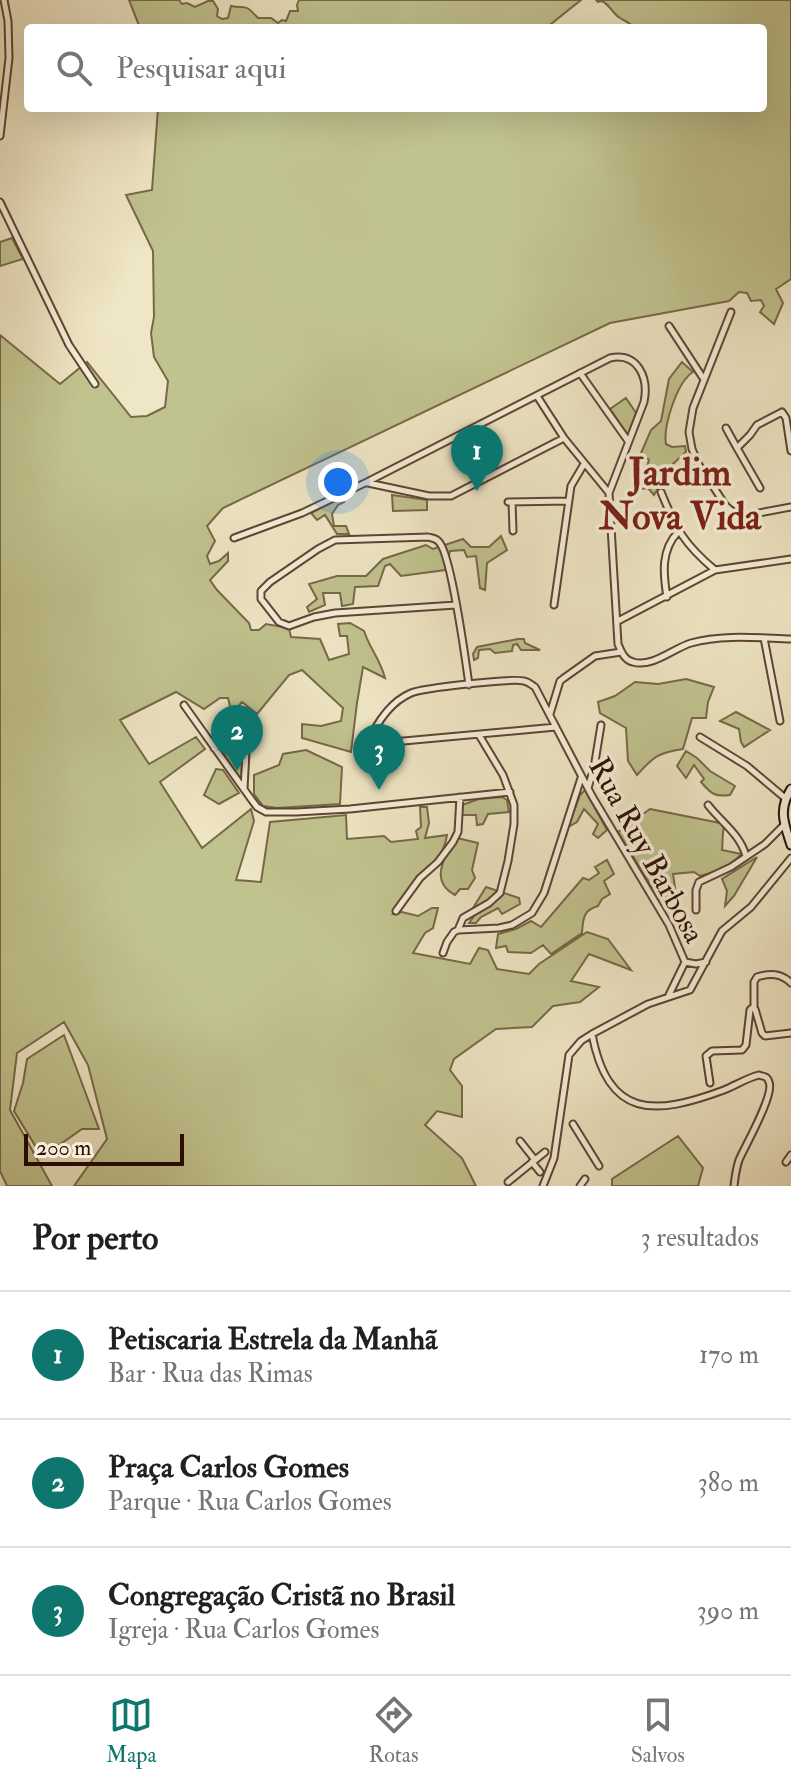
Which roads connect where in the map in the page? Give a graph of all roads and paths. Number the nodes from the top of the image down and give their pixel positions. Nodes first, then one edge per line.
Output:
1 (4, 0) edge
2 (0, 136) edge
3 (0, 202) edge
4 (731, 312) dead end
5 (669, 326) dead end
6 (580, 373) junction
7 (704, 379) junction
8 (95, 384) dead end
9 (537, 396) junction
10 (726, 428) dead end
11 (564, 438) junction
12 (629, 442) junction
13 (737, 448) junction
14 (791, 451) edge
15 (584, 464) junction
16 (367, 482) junction
17 (760, 488) dead end
18 (661, 492) dead end
19 (609, 493) junction
20 (569, 501) junction
21 (791, 507) edge
22 (513, 531) dead end
23 (678, 532) junction
24 (234, 538) dead end
25 (791, 559) edge
26 (715, 570) junction
27 (667, 597) junction
28 (456, 605) junction
29 (554, 605) dead end
30 (618, 621) junction
31 (764, 638) junction
32 (791, 639) edge
33 (621, 652) junction
34 (469, 685) junction
35 (184, 705) dead end
36 (550, 715) junction
37 (780, 721) dead end
38 (601, 725) dead end
39 (556, 727) junction
40 (479, 735) junction
41 (700, 737) dead end
42 (214, 748) junction
43 (581, 777) junction
44 (588, 789) junction
45 (791, 789) edge
46 (244, 790) junction
47 (510, 792) junction
48 (460, 797) junction
49 (785, 798) junction
50 (708, 805) dead end
51 (785, 824) junction
52 (791, 845) edge
53 (746, 856) junction
54 (791, 858) edge
55 (696, 910) dead end
56 (396, 911) dead end
57 (458, 930) junction
58 (443, 953) dead end
59 (685, 962) junction
60 (706, 962) junction
61 (699, 974) junction
62 (791, 983) edge
63 (669, 996) junction
64 (754, 1008) junction
65 (791, 1033) edge
66 (592, 1034) junction
67 (710, 1083) dead end
68 (573, 1124) dead end
69 (520, 1141) dead end
70 (791, 1155) edge
71 (540, 1158) junction
72 (786, 1162) dead end
73 (599, 1166) dead end
74 (540, 1172) dead end
75 (585, 1179) dead end
76 (508, 1182) dead end
77 (543, 1186) edge
78 (580, 1186) edge
79 (734, 1186) edge

1 - 2 street
3 - 8 street
4 - 7 street
5 - 7 street
6 - 9 street
6 - 12 street
6 - 12 street
7 - 21 street
9 - 11 street
9 - 16 street
10 - 13 street
11 - 15 street
11 - 16 street
12 - 19 street
13 - 14 street
13 - 17 street
15 - 19 street
15 - 20 street
16 - 24 street
18 - 23 street
19 - 30 street
20 - 22 street
20 - 29 street
23 - 26 street
23 - 27 street
25 - 26 street
26 - 27 street
27 - 30 street
28 - 28 street
28 - 34 street
30 - 33 street
31 - 32 street
31 - 33 street
31 - 37 street
33 - 36 street
34 - 36 street, Rua Ruy Barbosa
34 - 40 street
35 - 42 street
36 - 39 street, Rua Ruy Barbosa
38 - 44 street
39 - 40 street
39 - 43 street, Rua Ruy Barbosa
40 - 47 street
41 - 49 street
42 - 46 street
42 - 46 street
43 - 44 street, Rua Ruy Barbosa
43 - 57 street
44 - 59 street, Rua Ruy Barbosa
45 - 49 main road
46 - 48 street
47 - 48 street
47 - 57 street
48 - 56 street
49 - 51 main road
50 - 53 street
51 - 52 main road
51 - 53 street
53 - 55 street
54 - 60 street
57 - 58 street
59 - 60 street
59 - 61 street
59 - 63 street, Rua Ruy Barbosa
60 - 61 street
61 - 63 street
62 - 64 street
63 - 66 street
64 - 65 street
64 - 67 street
66 - 77 street
66 - 79 street
68 - 73 street
69 - 71 street
70 - 72 street
71 - 74 street
71 - 76 street
75 - 78 street

